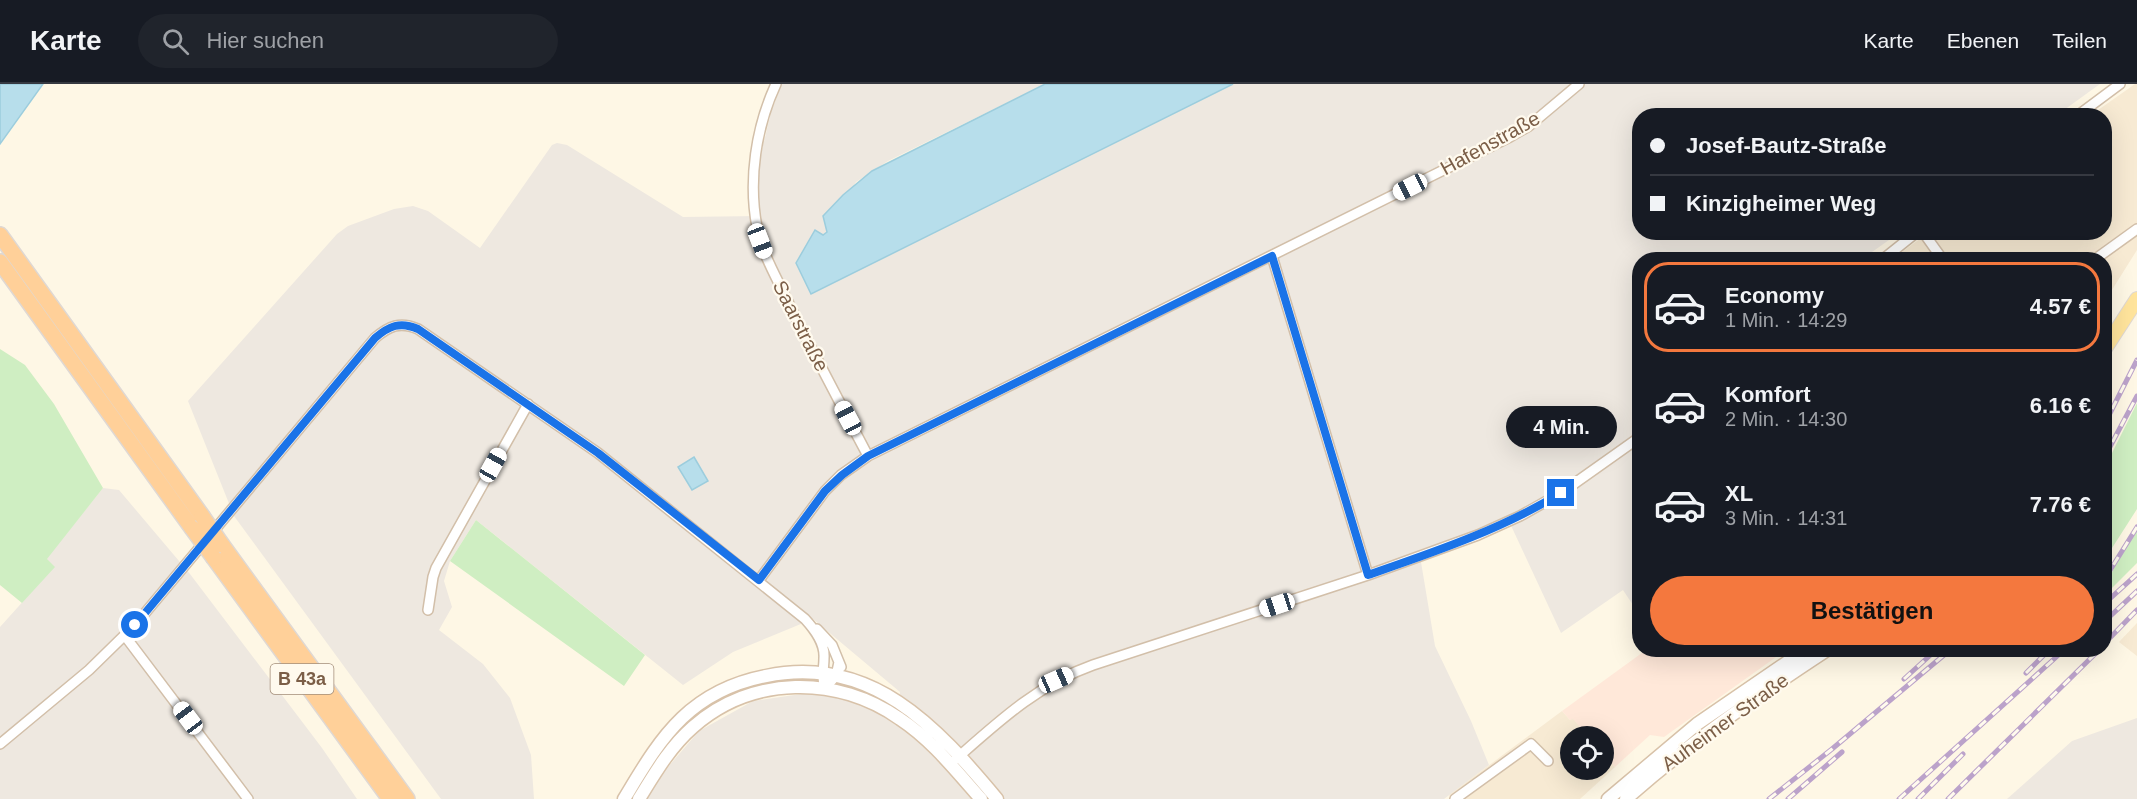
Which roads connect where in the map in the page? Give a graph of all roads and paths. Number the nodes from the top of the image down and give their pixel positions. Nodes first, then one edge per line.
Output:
1 (776, 84) edge
2 (1579, 84) edge
3 (2120, 84) edge
4 (2087, 108) edge
5 (2137, 229) edge
6 (0, 235) edge
7 (1907, 240) edge
8 (1892, 252) edge
9 (2105, 252) edge
10 (1272, 256) junction
11 (0, 262) edge
12 (2137, 299) edge
13 (2112, 338) edge
14 (528, 404) junction
15 (1632, 443) edge
16 (868, 456) junction
17 (197, 522) junction
18 (1368, 575) junction
19 (759, 580) junction
20 (429, 610) dead end
21 (807, 621) junction
22 (125, 636) junction
23 (1795, 657) edge
24 (1816, 657) edge
25 (838, 662) junction
26 (823, 674) junction
27 (836, 675) junction
28 (853, 680) junction
29 (825, 688) junction
30 (0, 744) edge
31 (960, 755) junction
32 (1548, 761) dead end
33 (950, 764) junction
34 (249, 799) edge
35 (390, 799) edge
36 (407, 799) edge
37 (624, 799) edge
38 (639, 799) edge
39 (981, 799) edge
40 (997, 799) edge
41 (1455, 799) edge
42 (1608, 799) edge
43 (1626, 799) edge

1 - 16 street, Saarstraße
2 - 10 street, Hafenstraße
3 - 4 street
5 - 9 street
6 - 17 highway, B 43a
7 - 8 street
10 - 16 street, Hafenstraße
10 - 18 street
11 - 17 highway, B 43a
12 - 13 main road
14 - 19 street
14 - 20 street
14 - 22 street
15 - 18 street
16 - 19 street, Hafenstraße
17 - 35 highway, B 43a, bridge
17 - 36 highway, B 43a, bridge
18 - 31 street
19 - 21 street
21 - 25 street
21 - 26 street
22 - 30 street
22 - 34 street
23 - 42 main road, Auheimer Straße
24 - 43 main road, Auheimer Straße
25 - 27 street
25 - 28 street
26 - 27 main road
26 - 29 street
26 - 37 main road
27 - 28 main road
27 - 29 street
28 - 31 main road
29 - 33 main road
29 - 38 main road
31 - 33 street
31 - 40 main road
32 - 41 street
33 - 39 main road

